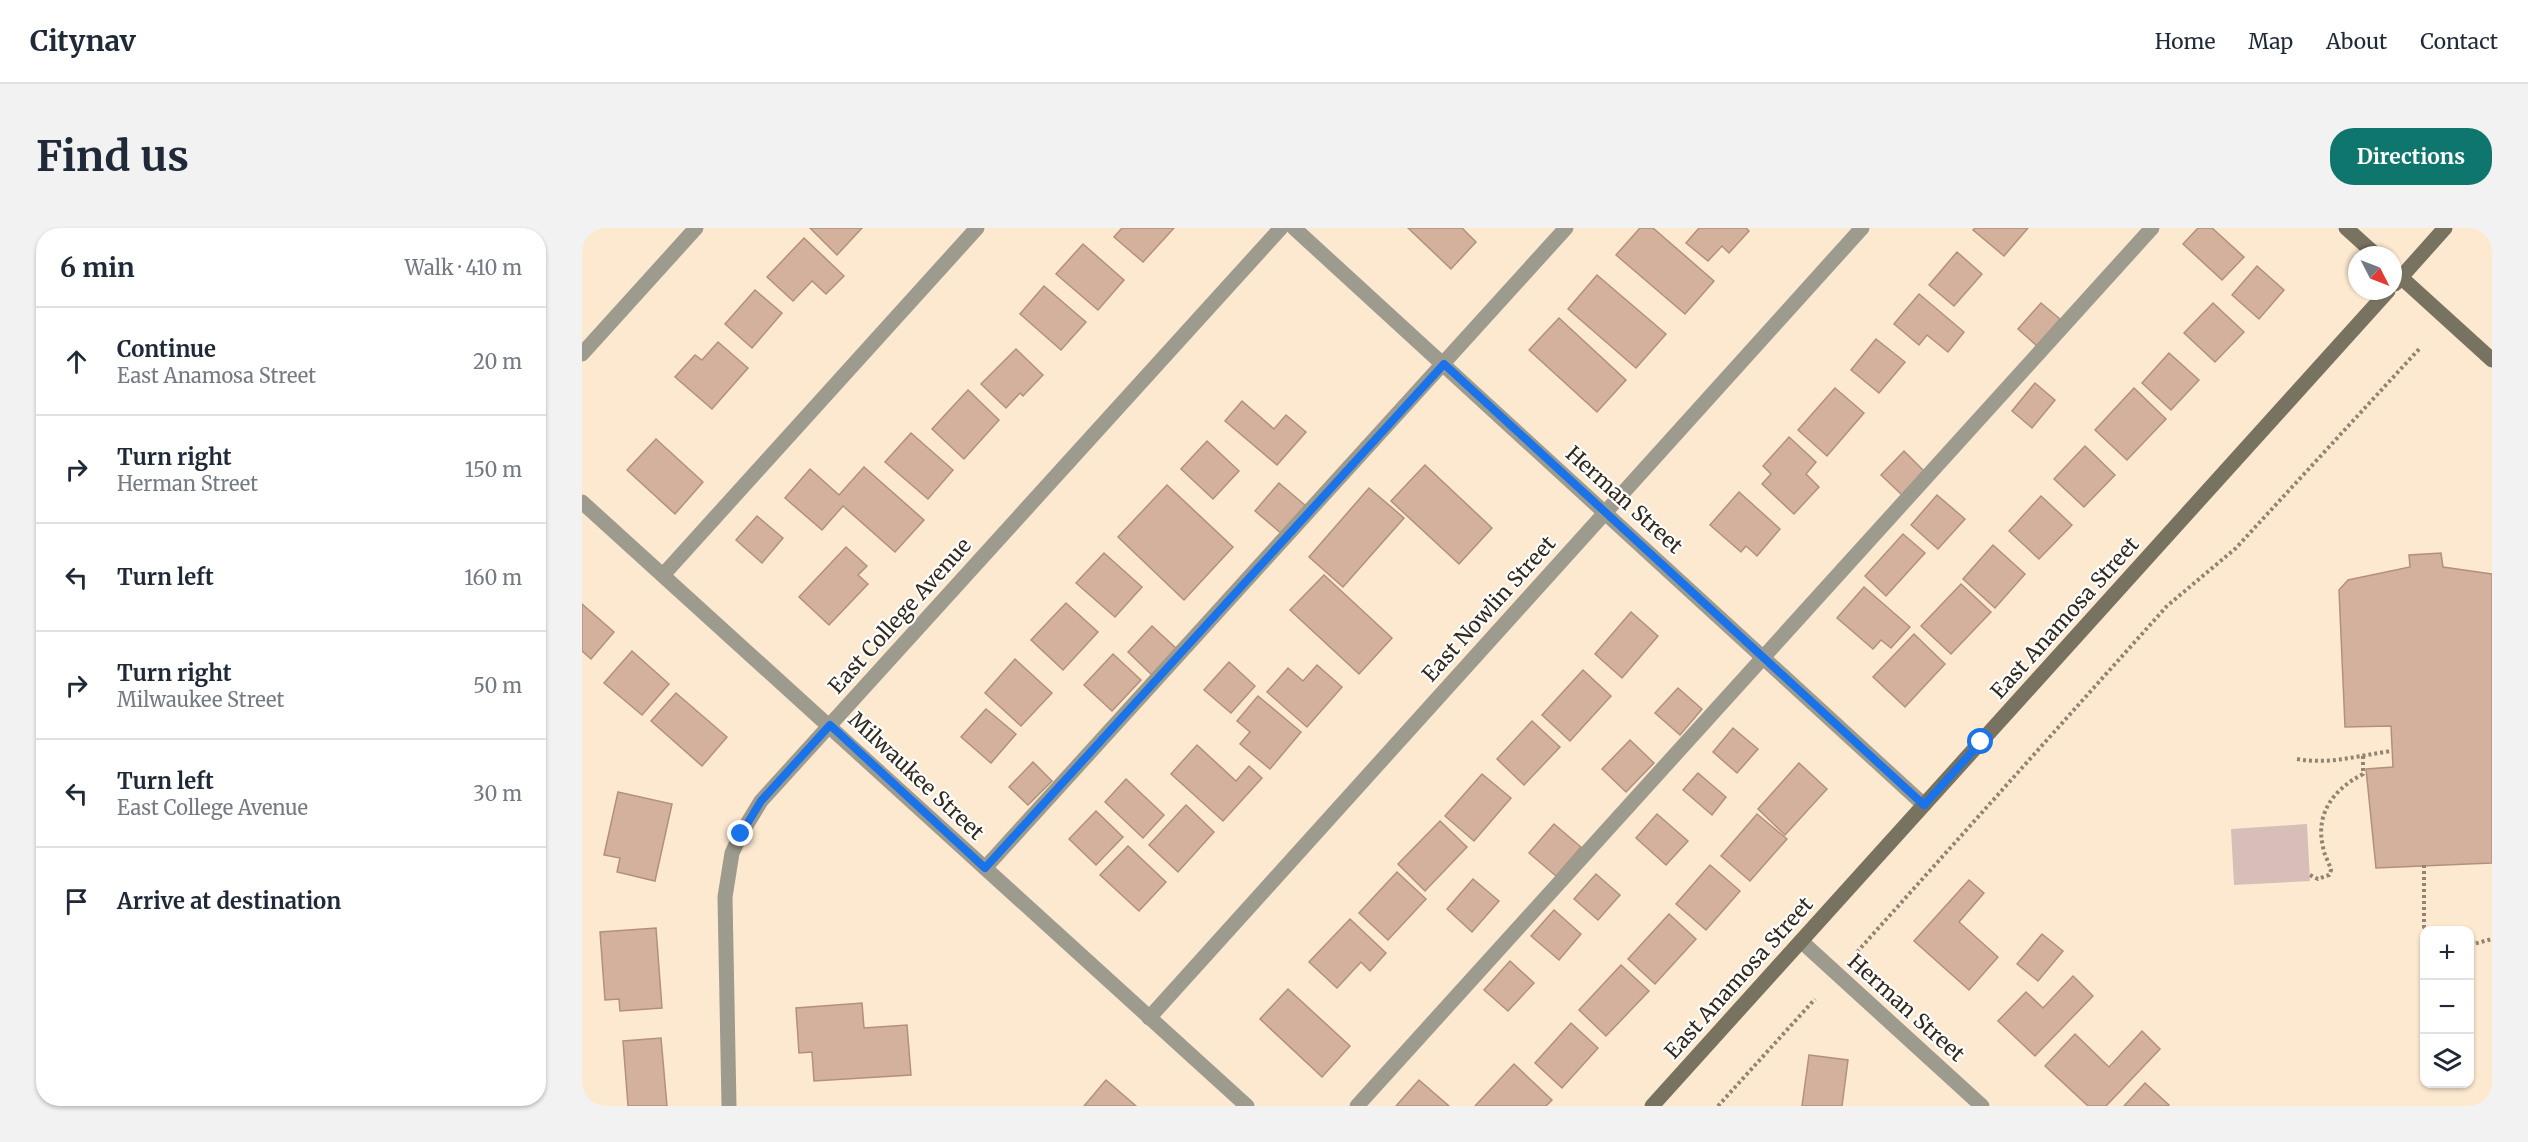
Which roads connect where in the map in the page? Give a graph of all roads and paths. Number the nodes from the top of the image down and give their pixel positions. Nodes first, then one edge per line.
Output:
1 (696, 228) edge
2 (977, 228) edge
3 (1281, 228) edge
4 (1294, 228) edge
5 (1566, 228) edge
6 (1862, 228) edge
7 (2152, 228) edge
8 (2346, 228) edge
9 (2445, 228) edge
10 (2366, 246) edge
11 (2402, 272) edge
12 (2402, 283) edge
13 (2380, 300) edge
14 (2420, 348) dead end
15 (582, 354) edge
16 (2492, 360) edge
17 (1444, 364) junction
18 (582, 502) edge
19 (1605, 511) junction
20 (663, 575) junction
21 (1764, 658) junction
22 (830, 725) junction
23 (2392, 751) dead end
24 (2363, 754) junction
25 (2297, 759) dead end
26 (1924, 805) junction
27 (2424, 865) dead end
28 (985, 868) junction
29 (2310, 875) dead end
30 (2424, 926) edge
31 (2492, 939) edge
32 (1801, 941) junction
33 (2474, 944) edge
34 (1857, 952) dead end
35 (1815, 999) dead end
36 (1149, 1018) junction
37 (729, 1106) edge
38 (1247, 1106) edge
39 (1357, 1106) edge
40 (1652, 1106) edge
41 (1718, 1106) edge
42 (1982, 1106) edge

1 - 15 street
2 - 20 street
3 - 22 street, East College Avenue
4 - 17 street, Herman Street
5 - 17 street
6 - 19 street, East Nowlin Street
7 - 21 street
8 - 10 main road
9 - 11 main road
12 - 16 main road
13 - 26 main road, East Anamosa Street
14 - 34 path
17 - 19 street, Herman Street
17 - 28 street
18 - 20 street, Milwaukee Street
19 - 21 street, Herman Street
19 - 36 street, East Nowlin Street
20 - 22 street, Milwaukee Street
21 - 26 street, Herman Street
21 - 39 street
22 - 28 street, Milwaukee Street
22 - 37 street, East College Avenue
23 - 24 path
24 - 25 path
24 - 29 path
26 - 32 main road, East Anamosa Street
27 - 30 path
28 - 36 street, Milwaukee Street
31 - 33 path
32 - 40 main road, East Anamosa Street
32 - 42 street, Herman Street
35 - 41 path
36 - 38 street, Milwaukee Street

